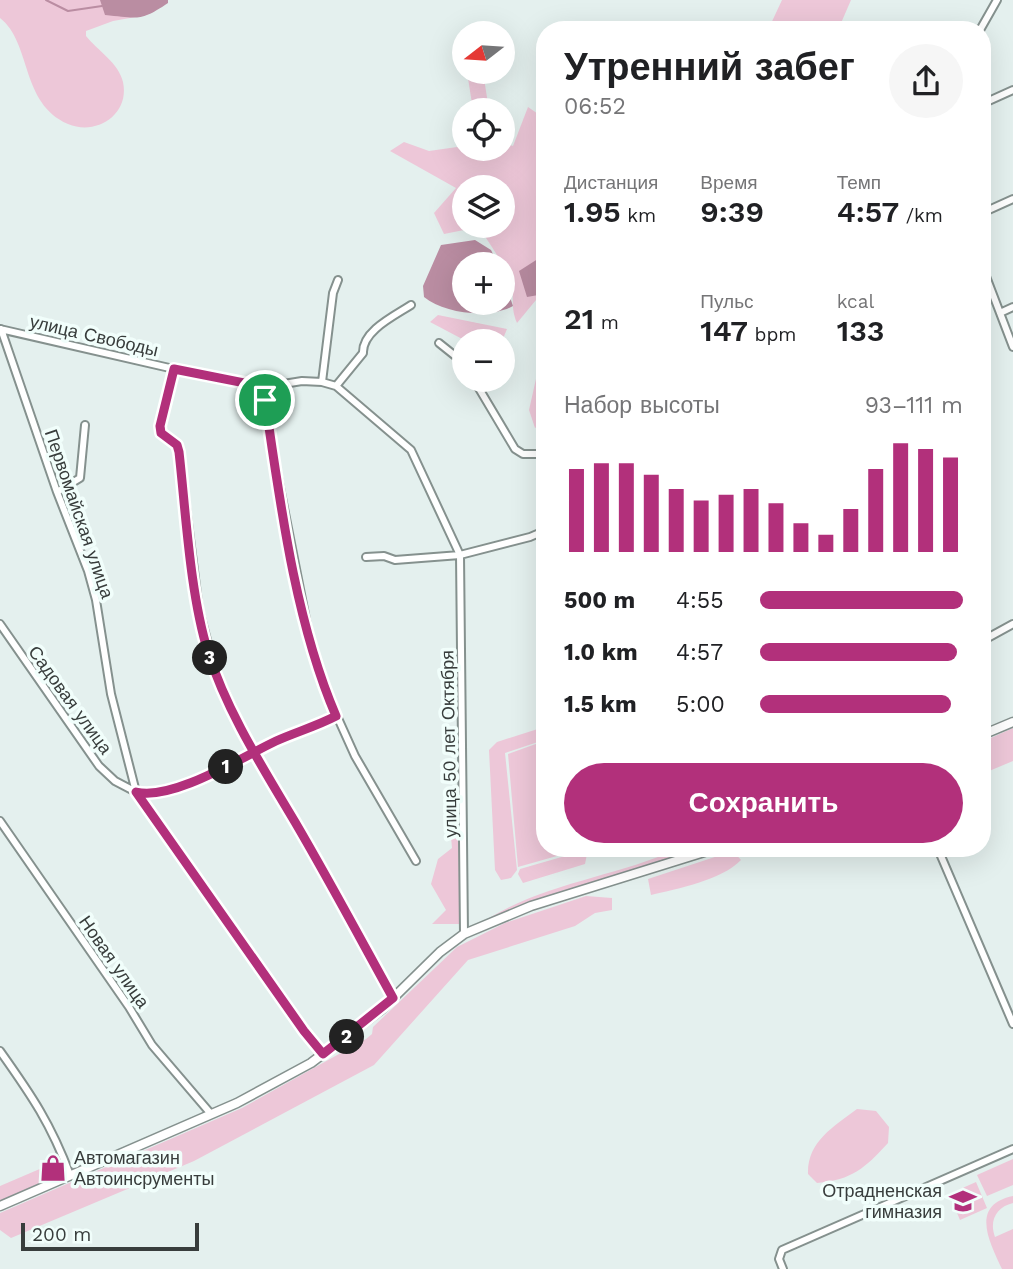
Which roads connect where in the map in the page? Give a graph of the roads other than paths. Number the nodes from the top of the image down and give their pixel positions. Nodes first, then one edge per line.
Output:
1 (997, 0) edge
2 (985, 21) edge
3 (1013, 90) edge
4 (991, 100) edge
5 (1013, 199) edge
6 (991, 209) edge
7 (338, 280) dead end
8 (991, 290) edge
9 (411, 305) dead end
10 (1013, 307) edge
11 (1000, 313) junction
12 (1, 329) edge
13 (439, 342) dead end
14 (1013, 347) edge
15 (452, 353) edge
16 (174, 369) junction
17 (322, 382) junction
18 (336, 386) junction
19 (265, 387) junction
20 (481, 392) edge
21 (85, 425) dead end
22 (536, 454) edge
23 (57, 492) junction
24 (536, 534) edge
25 (460, 555) junction
26 (366, 556) dead end
27 (0, 624) edge
28 (1013, 624) edge
29 (991, 635) edge
30 (336, 716) junction
31 (1013, 722) edge
32 (991, 731) edge
33 (255, 752) junction
34 (136, 792) junction
35 (0, 821) edge
36 (688, 857) edge
37 (941, 857) edge
38 (416, 861) dead end
39 (464, 934) junction
40 (393, 998) junction
41 (1013, 1024) edge
42 (0, 1051) edge
43 (323, 1054) junction
44 (211, 1114) junction
45 (1013, 1149) edge
46 (70, 1175) junction
47 (0, 1206) edge
48 (782, 1266) edge
49 (773, 1269) edge

1 - 2 street
3 - 4 street
5 - 6 street
7 - 17 street
8 - 11 street
9 - 18 street
10 - 11 street
11 - 14 street
12 - 16 street, улица Свободы
12 - 23 street, Первомайская улица
13 - 15 street
16 - 19 street, улица Свободы
16 - 33 street
17 - 18 street, улица 50 лет Октября
17 - 19 street, улица 50 лет Октября
18 - 25 street, улица 50 лет Октября
19 - 30 street
20 - 22 street
21 - 23 street
23 - 34 street, Первомайская улица
24 - 25 street
25 - 26 street
25 - 39 street, улица 50 лет Октября
27 - 34 street, Садовая улица
28 - 29 street
30 - 33 street
30 - 38 street
31 - 32 street
33 - 34 street
33 - 40 street
34 - 43 street, Садовая улица
35 - 44 street, Новая улица
36 - 39 street
37 - 41 street
39 - 40 street
40 - 43 street
42 - 46 street
43 - 44 street
44 - 46 street
45 - 48 street
46 - 47 street
48 - 49 street

